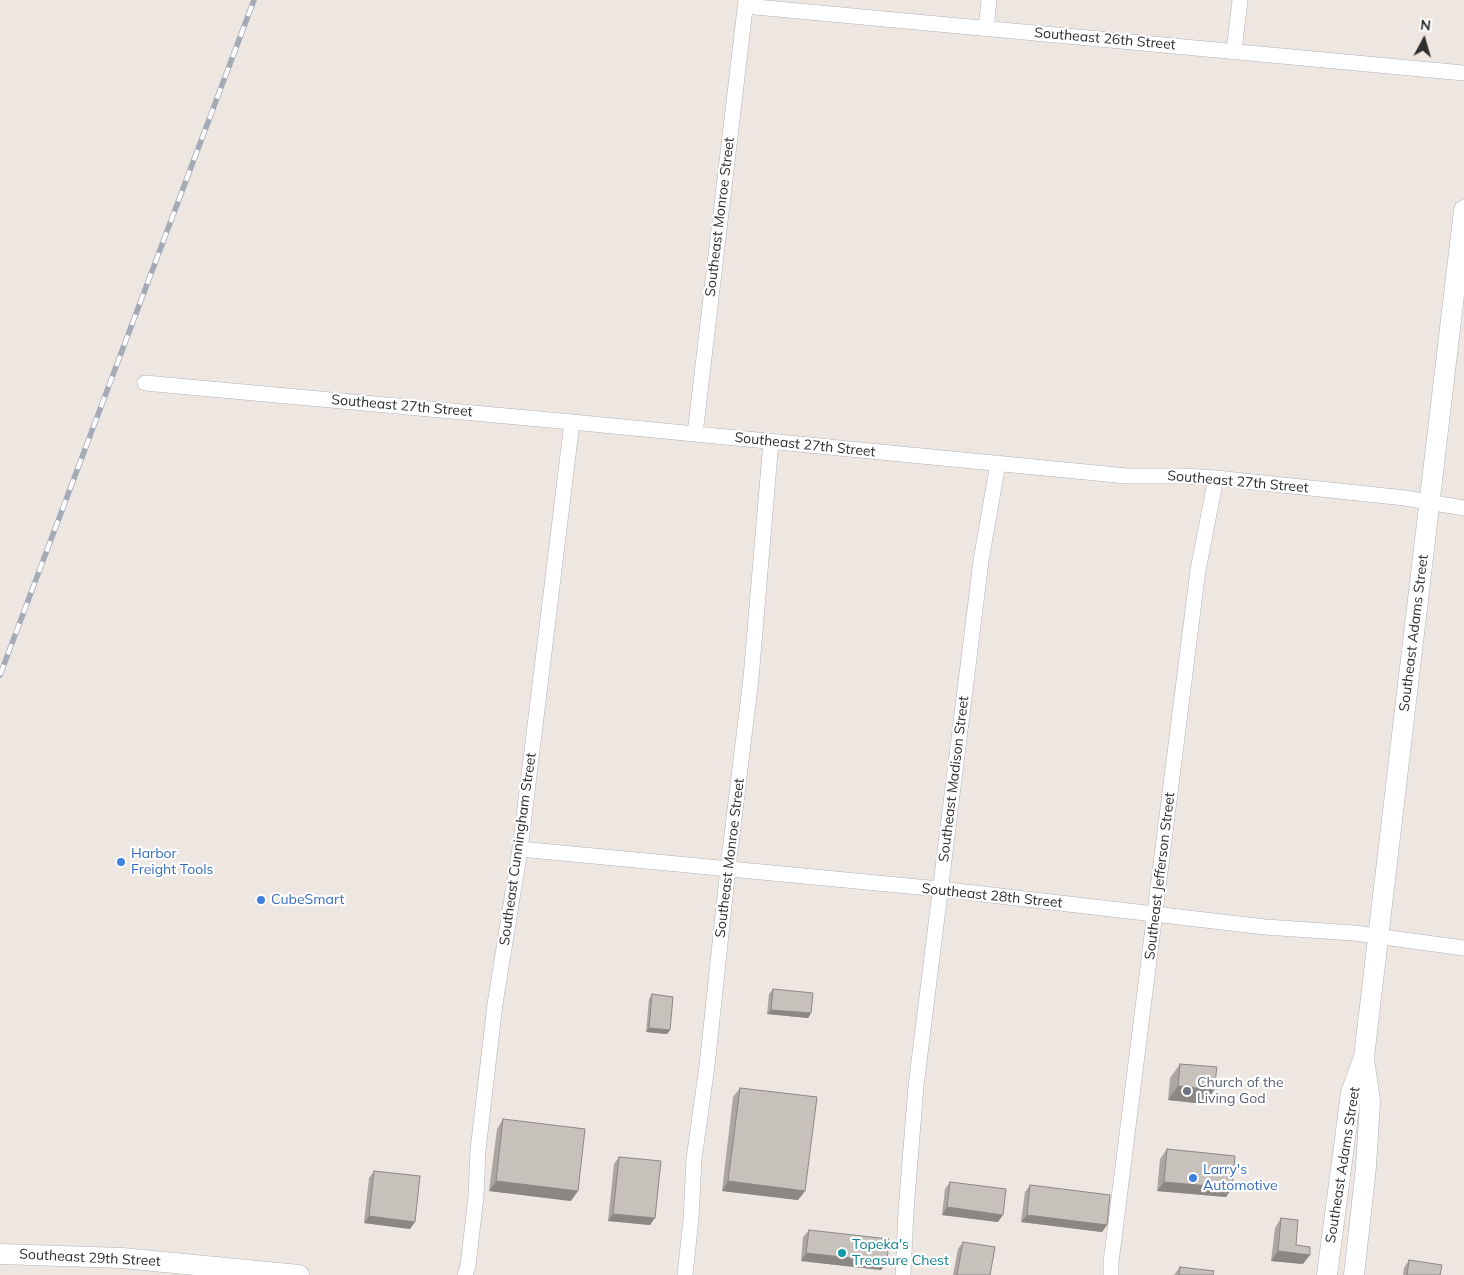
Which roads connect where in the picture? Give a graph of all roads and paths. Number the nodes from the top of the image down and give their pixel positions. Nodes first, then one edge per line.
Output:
1 (989, 0) edge
2 (1240, 0) edge
3 (746, 3) edge
4 (986, 29) junction
5 (1234, 51) junction
6 (1464, 73) edge
7 (1464, 210) edge
8 (145, 383) dead end
9 (572, 422) junction
10 (695, 434) junction
11 (771, 441) junction
12 (998, 464) junction
13 (1216, 478) junction
14 (1429, 502) junction
15 (1464, 508) edge
16 (520, 849) junction
17 (728, 868) junction
18 (940, 889) junction
19 (1155, 914) junction
20 (1378, 936) junction
21 (1464, 948) edge
22 (1364, 1057) junction
23 (0, 1254) edge
24 (299, 1275) edge
25 (465, 1275) edge
26 (685, 1275) edge
27 (903, 1275) edge
28 (1111, 1275) edge
29 (1327, 1275) edge
30 (1354, 1275) edge

1 - 4 street
2 - 5 street
3 - 4 street, Southeast 26th Street
3 - 10 street, Southeast Monroe Street
4 - 5 street, Southeast 26th Street
5 - 6 street, Southeast 26th Street
7 - 14 main road, Southeast Adams Street
8 - 9 street, Southeast 27th Street
9 - 10 street, Southeast 27th Street
9 - 16 street, Southeast Cunningham Street
10 - 11 street, Southeast 27th Street
11 - 12 street, Southeast 27th Street
11 - 17 street, Southeast Monroe Street
12 - 13 street, Southeast 27th Street
12 - 18 street, Southeast Madison Street
13 - 14 street, Southeast 27th Street
13 - 19 street, Southeast Jefferson Street
14 - 15 street, Southeast 27th Street
14 - 20 main road, Southeast Adams Street
16 - 17 street, Southeast 28th Street
16 - 25 street, Southeast Cunningham Street
17 - 18 street, Southeast 28th Street
17 - 26 street, Southeast Monroe Street
18 - 19 street, Southeast 28th Street
18 - 27 street, Southeast Madison Street
19 - 20 street, Southeast 28th Street
19 - 28 street, Southeast Jefferson Street
20 - 21 street, Southeast 28th Street
20 - 22 main road, Southeast Adams Street
22 - 29 main road, Southeast Adams Street
22 - 30 main road, Southeast Adams Street
23 - 24 main road, Southeast 29th Street

